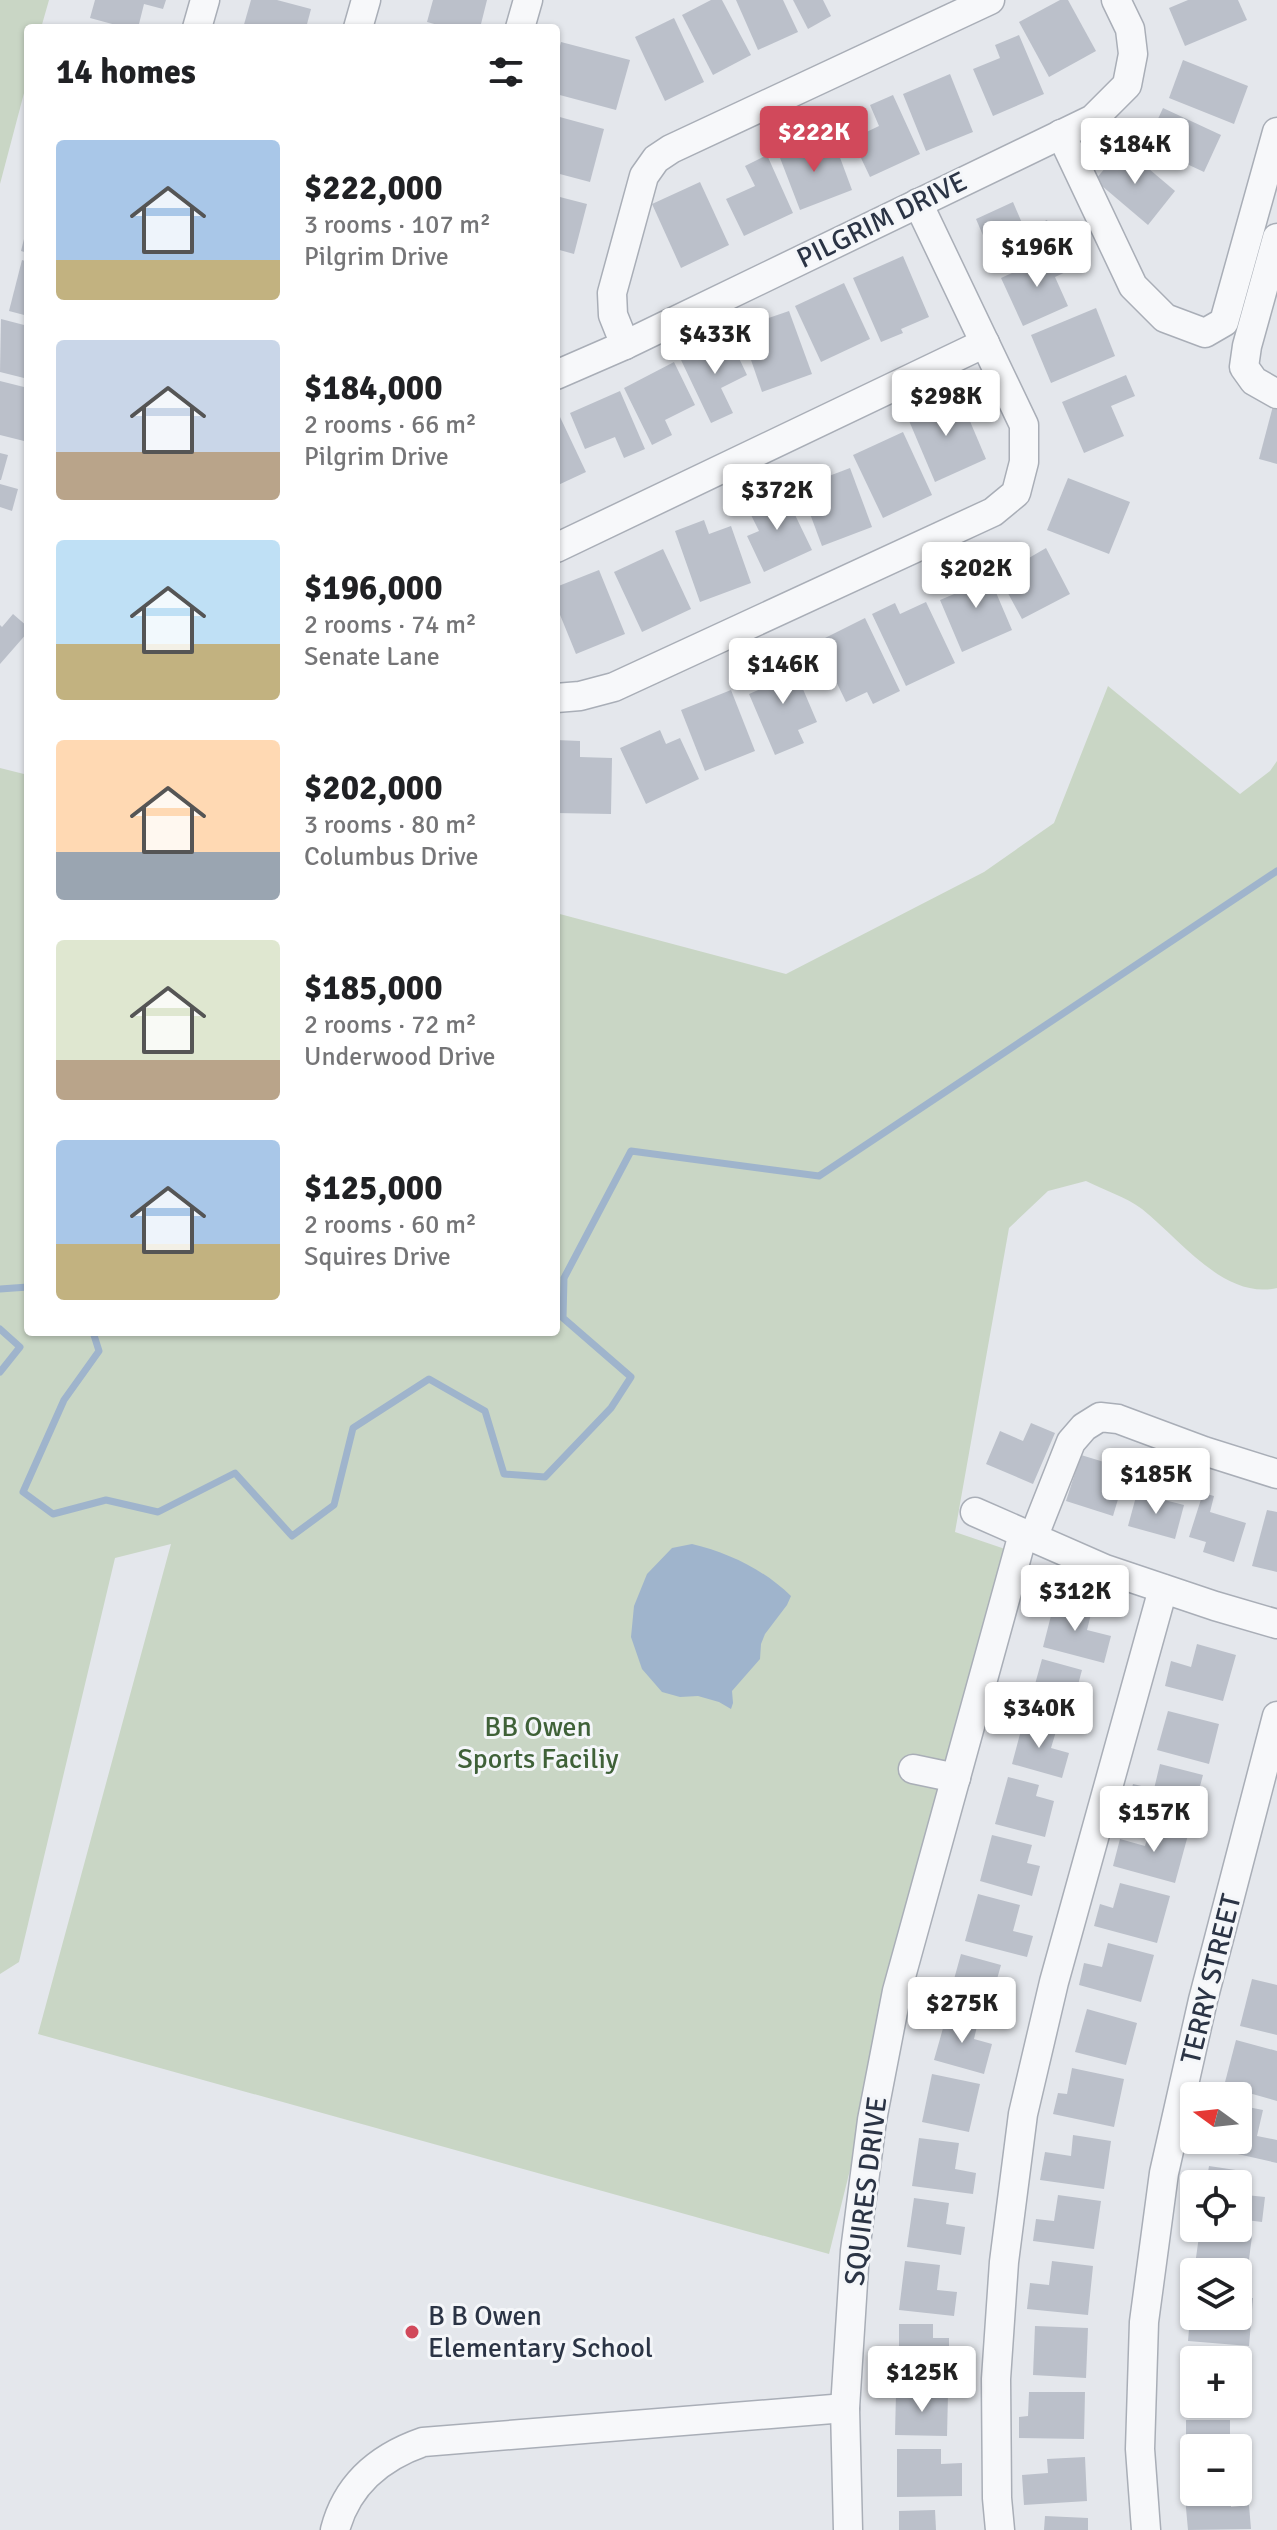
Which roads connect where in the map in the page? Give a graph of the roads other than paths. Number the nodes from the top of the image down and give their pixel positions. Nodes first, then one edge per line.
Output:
1 (205, 0) edge
2 (366, 0) edge
3 (528, 0) edge
4 (990, 0) edge
5 (1116, 0) edge
6 (198, 24) edge
7 (359, 24) edge
8 (521, 24) edge
9 (1277, 132) edge
10 (1061, 134) junction
11 (918, 203) junction
12 (1277, 238) edge
13 (985, 343) junction
14 (625, 345) junction
15 (560, 373) edge
16 (1277, 394) edge
17 (560, 546) edge
18 (560, 698) edge
19 (1277, 1474) edge
20 (975, 1512) dead end
21 (1028, 1536) junction
22 (1163, 1589) junction
23 (1277, 1624) edge
24 (1277, 1716) edge
25 (913, 1769) dead end
26 (956, 1778) junction
27 (845, 2408) junction
28 (335, 2530) edge
29 (848, 2530) edge
30 (1000, 2530) edge
31 (1146, 2530) edge

1 - 6 street
2 - 7 street
3 - 8 street
4 - 14 street
5 - 10 street, PILGRIM DRIVE
9 - 10 street
10 - 11 street, PILGRIM DRIVE
11 - 13 street
11 - 14 street, PILGRIM DRIVE
12 - 16 street
13 - 17 street
13 - 18 street
14 - 15 street, PILGRIM DRIVE
19 - 21 street, SQUIRES DRIVE
20 - 21 street
21 - 22 street
21 - 26 street, SQUIRES DRIVE
22 - 23 street
22 - 30 street
24 - 31 street, TERRY STREET
25 - 26 street
26 - 27 street, SQUIRES DRIVE
27 - 28 street
27 - 29 street, SQUIRES DRIVE

